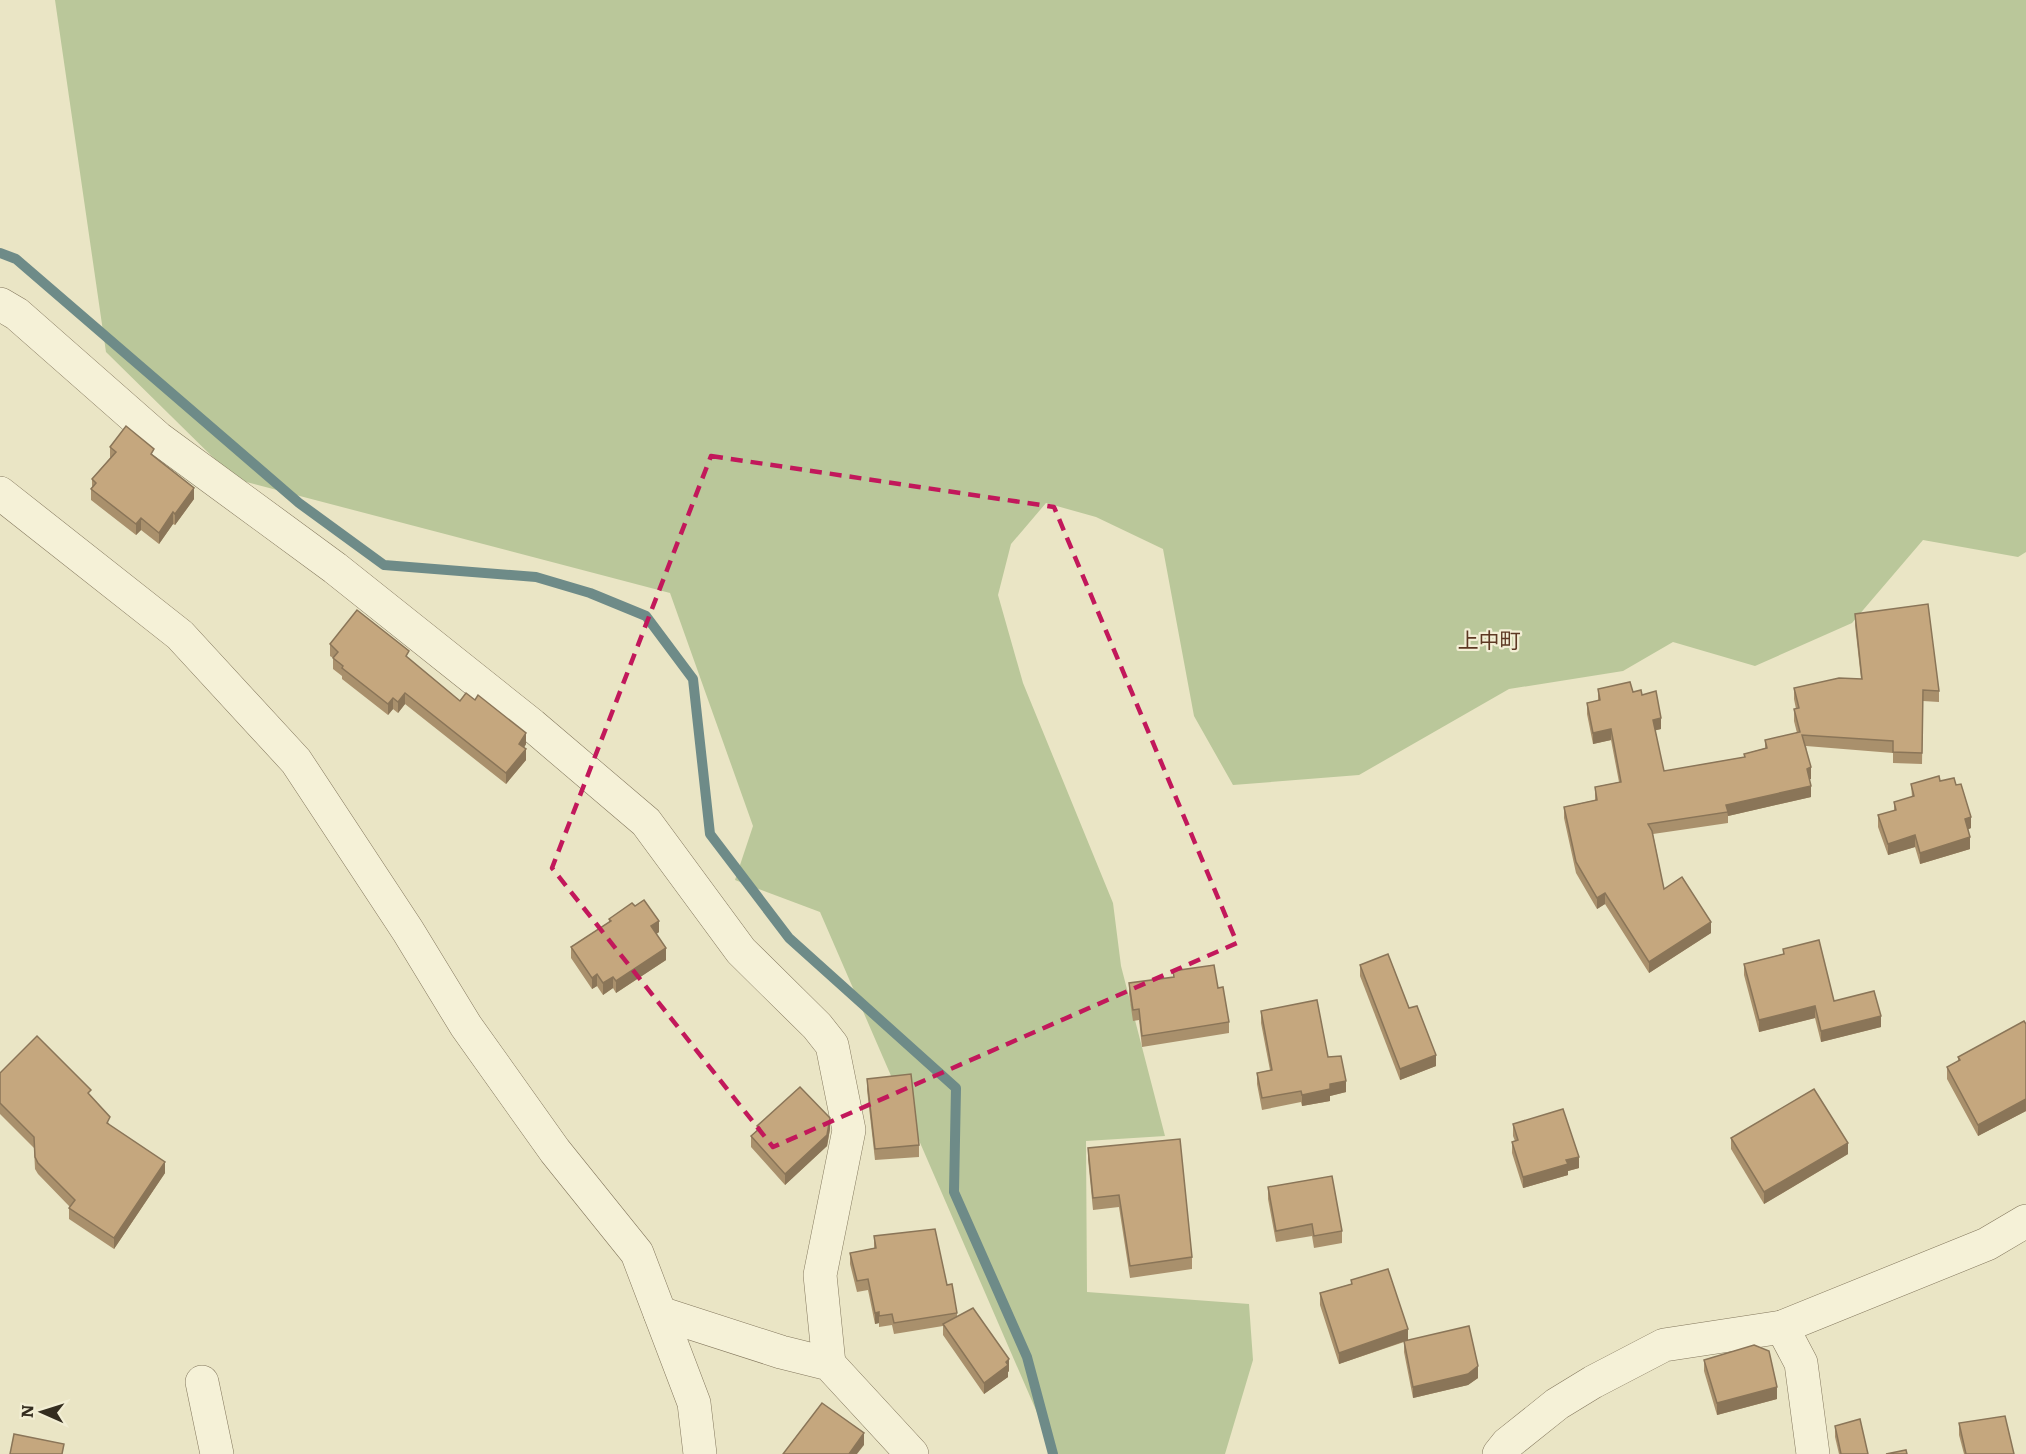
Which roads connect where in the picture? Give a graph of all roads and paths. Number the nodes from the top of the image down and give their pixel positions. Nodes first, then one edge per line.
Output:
1 (0, 304) edge
2 (0, 493) edge
3 (2026, 1221) edge
4 (660, 1313) junction
5 (1782, 1327) junction
6 (829, 1364) junction
7 (202, 1382) dead end
8 (217, 1454) edge
9 (700, 1454) edge
10 (912, 1454) edge
11 (1499, 1454) edge
12 (1814, 1454) edge

1 - 6 street
2 - 4 street
3 - 5 street
4 - 6 street
4 - 9 street
5 - 11 street
5 - 12 street
6 - 10 street
7 - 8 street

